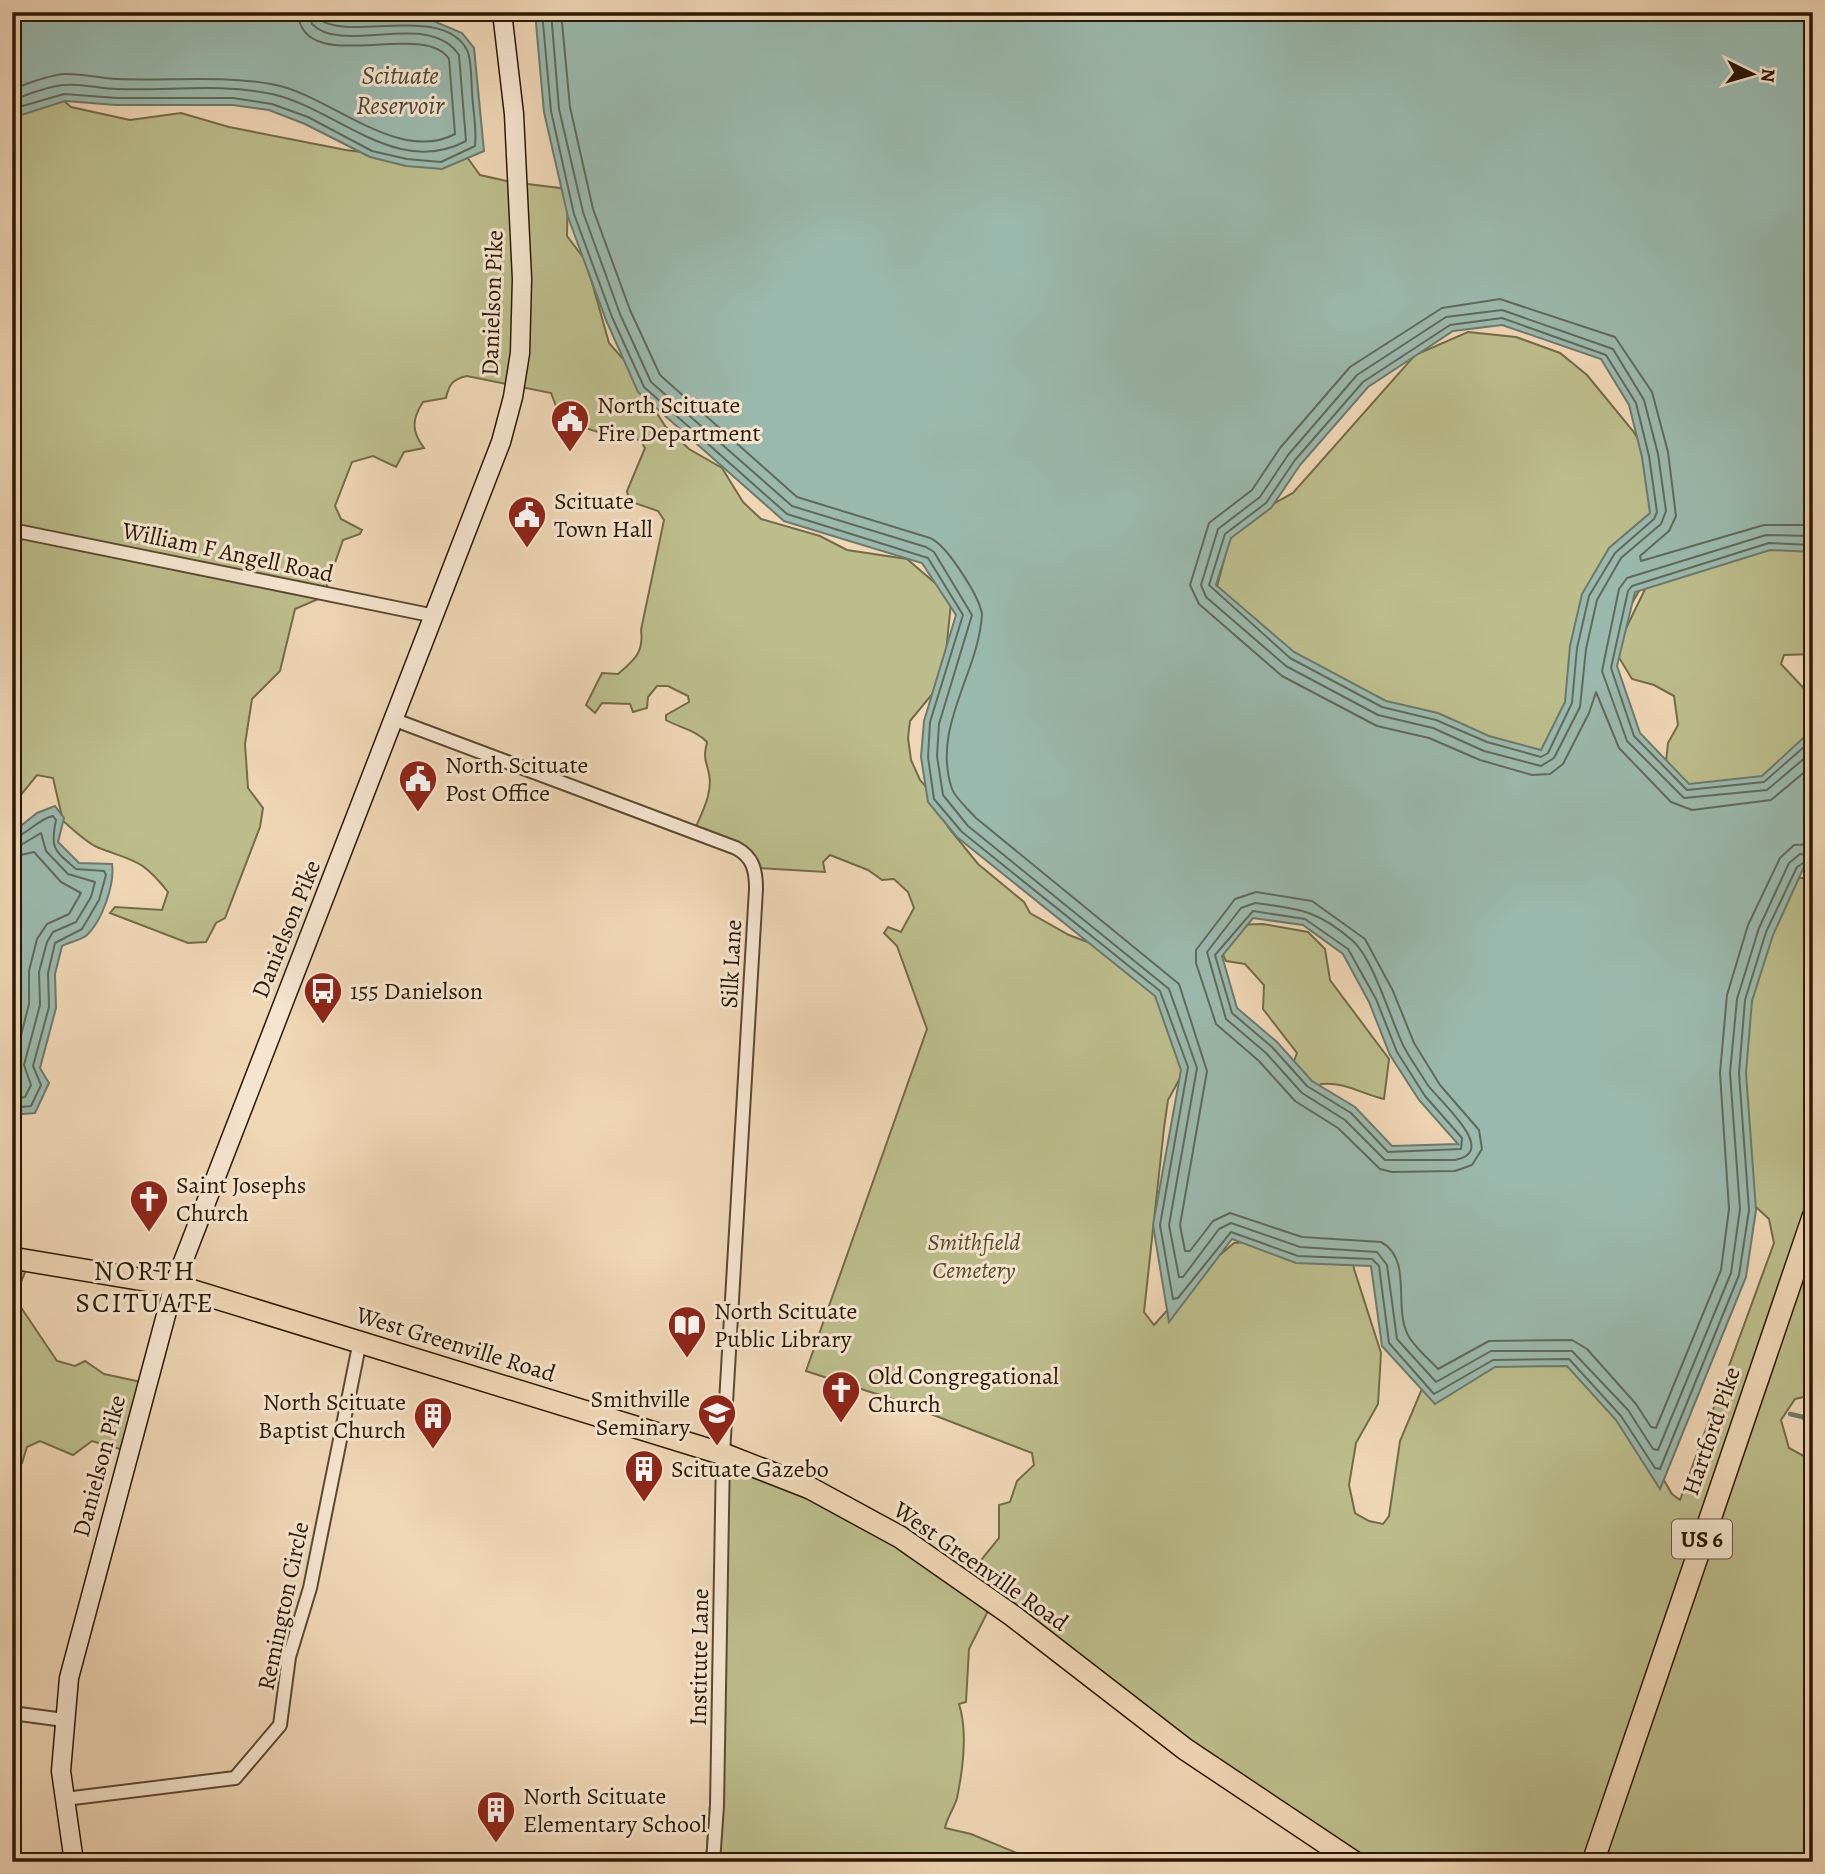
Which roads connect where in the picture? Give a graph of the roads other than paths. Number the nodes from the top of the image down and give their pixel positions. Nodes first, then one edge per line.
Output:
1 (502, 12) edge
2 (12, 530) edge
3 (435, 616) junction
4 (395, 720) junction
5 (1813, 1217) edge
6 (12, 1258) edge
7 (174, 1285) junction
8 (360, 1342) junction
9 (723, 1454) junction
10 (12, 1713) edge
11 (64, 1720) junction
12 (65, 1799) junction
13 (74, 1862) edge
14 (713, 1862) edge
15 (1354, 1862) edge
16 (1593, 1862) edge

1 - 3 main road, Danielson Pike
2 - 3 street, William F Angell Road
3 - 4 main road, Danielson Pike
4 - 7 main road, Danielson Pike
4 - 9 street, Silk Lane
5 - 16 main road, Hartford Pike / US 6
6 - 7 main road, West Greenville Road
7 - 8 main road, West Greenville Road
7 - 11 main road, Danielson Pike
8 - 9 main road, West Greenville Road
8 - 12 street, Remington Circle
9 - 14 street, Institute Lane
9 - 15 main road, West Greenville Road
10 - 11 street
11 - 12 main road, Danielson Pike
12 - 13 main road, Danielson Pike

